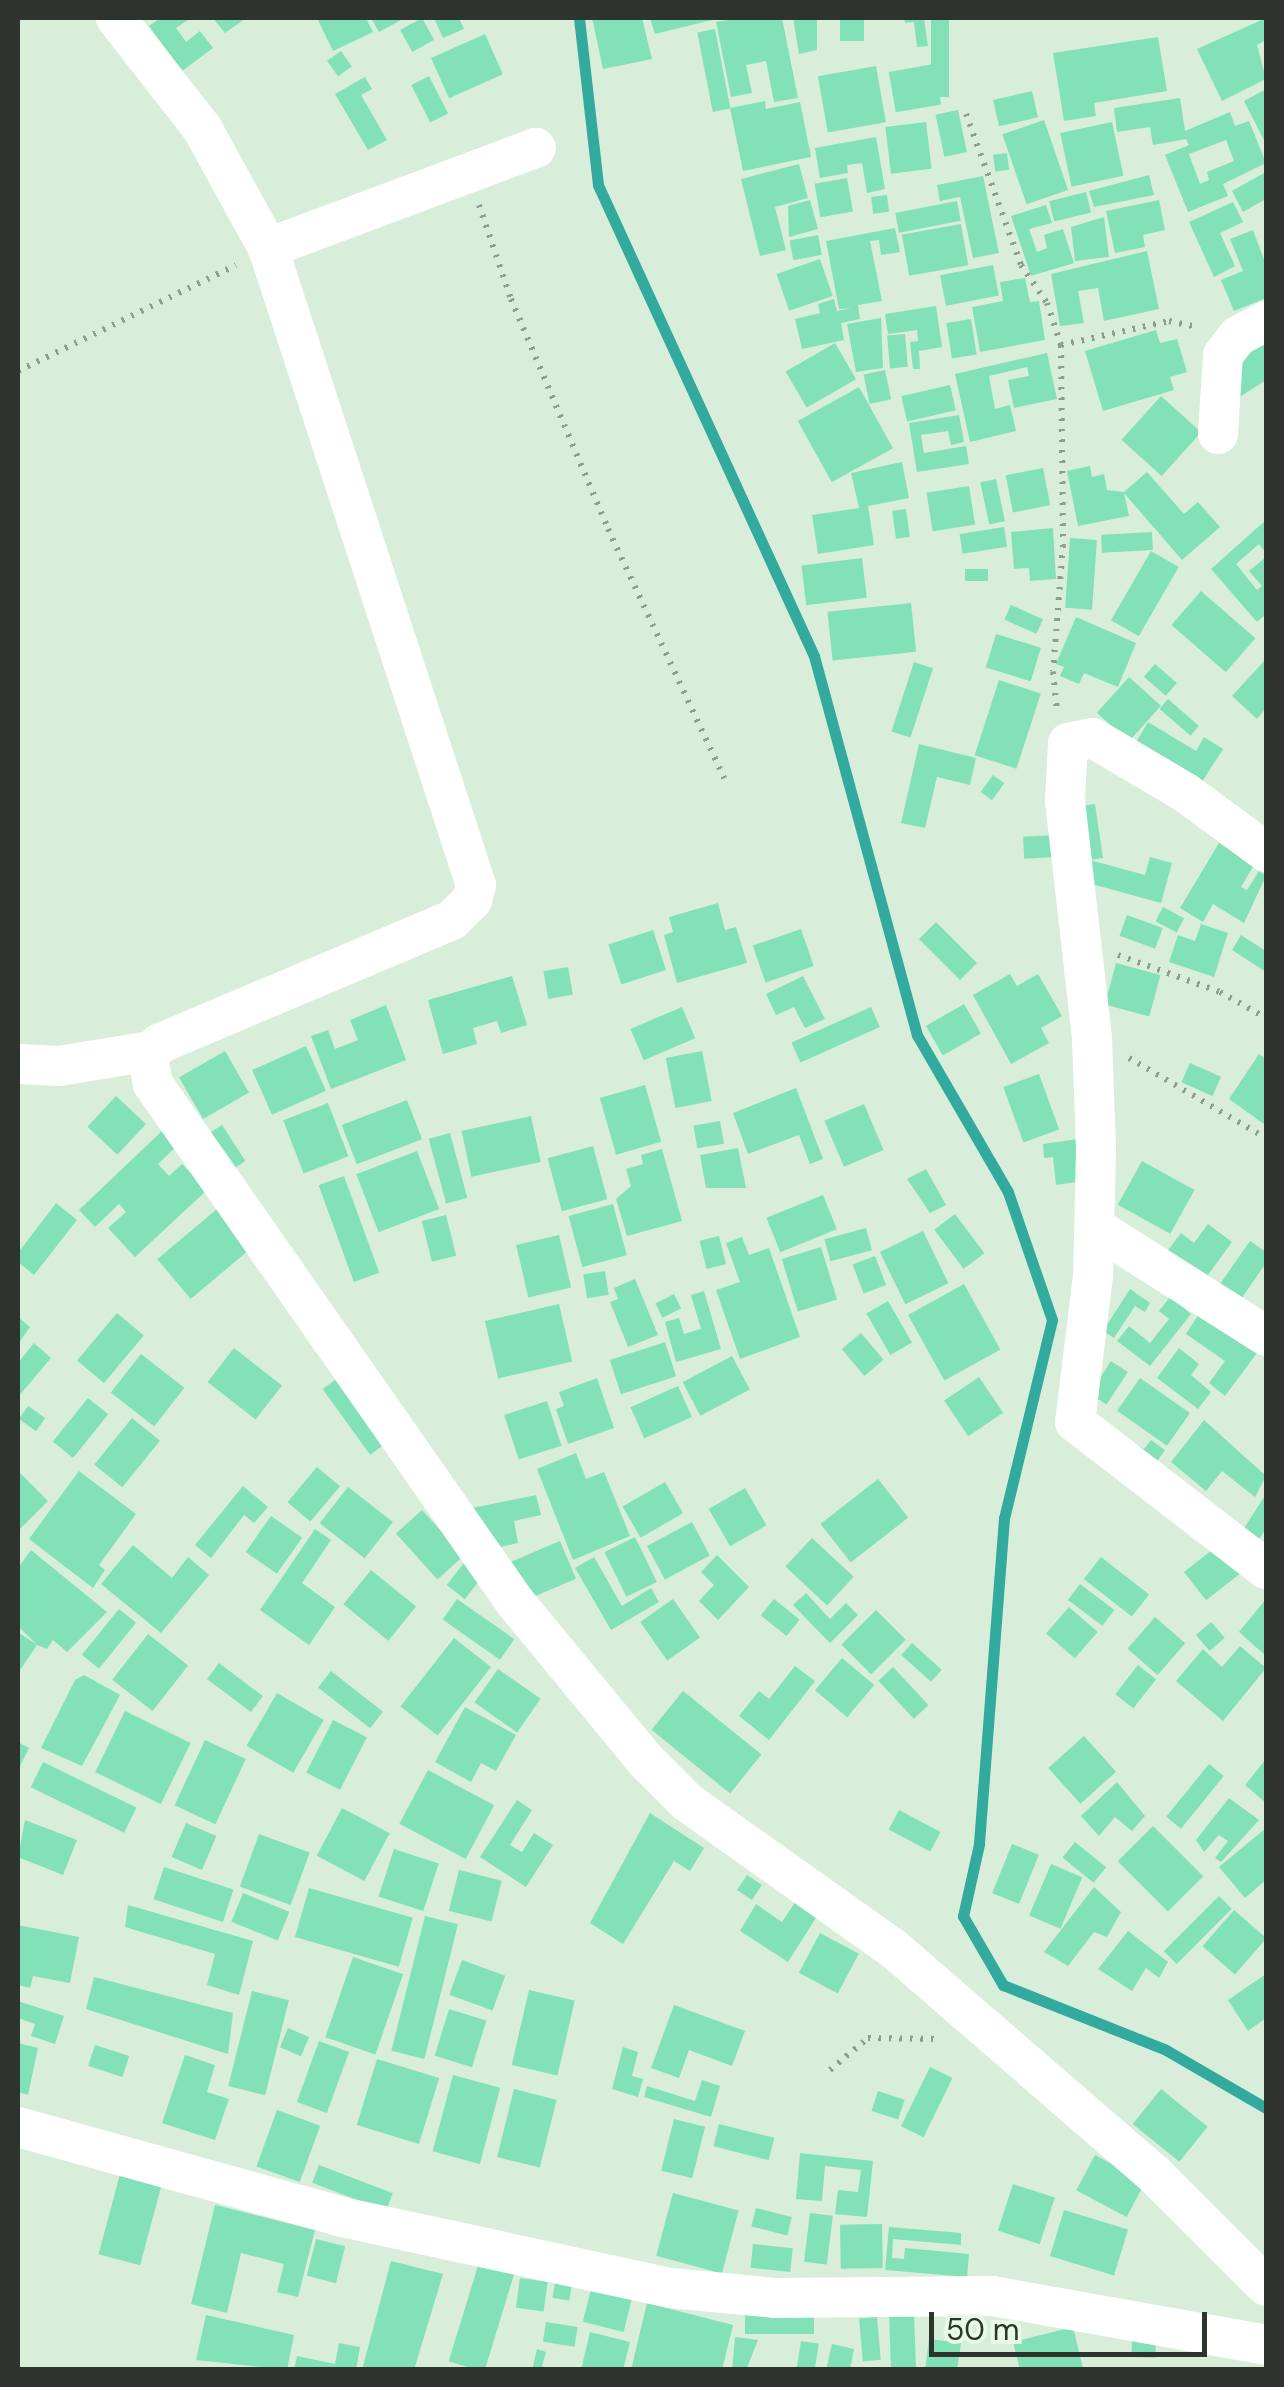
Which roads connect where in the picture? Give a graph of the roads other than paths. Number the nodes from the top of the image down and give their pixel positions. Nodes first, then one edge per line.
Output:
1 (116, 18) edge
2 (536, 148) dead end
3 (268, 248) junction
4 (1252, 329) edge
5 (1218, 434) dead end
6 (1266, 852) edge
7 (151, 1051) junction
8 (18, 1064) edge
9 (1096, 1228) junction
10 (1266, 1336) edge
11 (1266, 1569) edge
12 (18, 2127) edge
13 (1266, 2286) edge
14 (1266, 2344) edge

1 - 3 street
2 - 3 street
3 - 7 street
4 - 5 street
6 - 9 street
7 - 8 street
7 - 13 street
9 - 10 street
9 - 11 street
12 - 14 street

